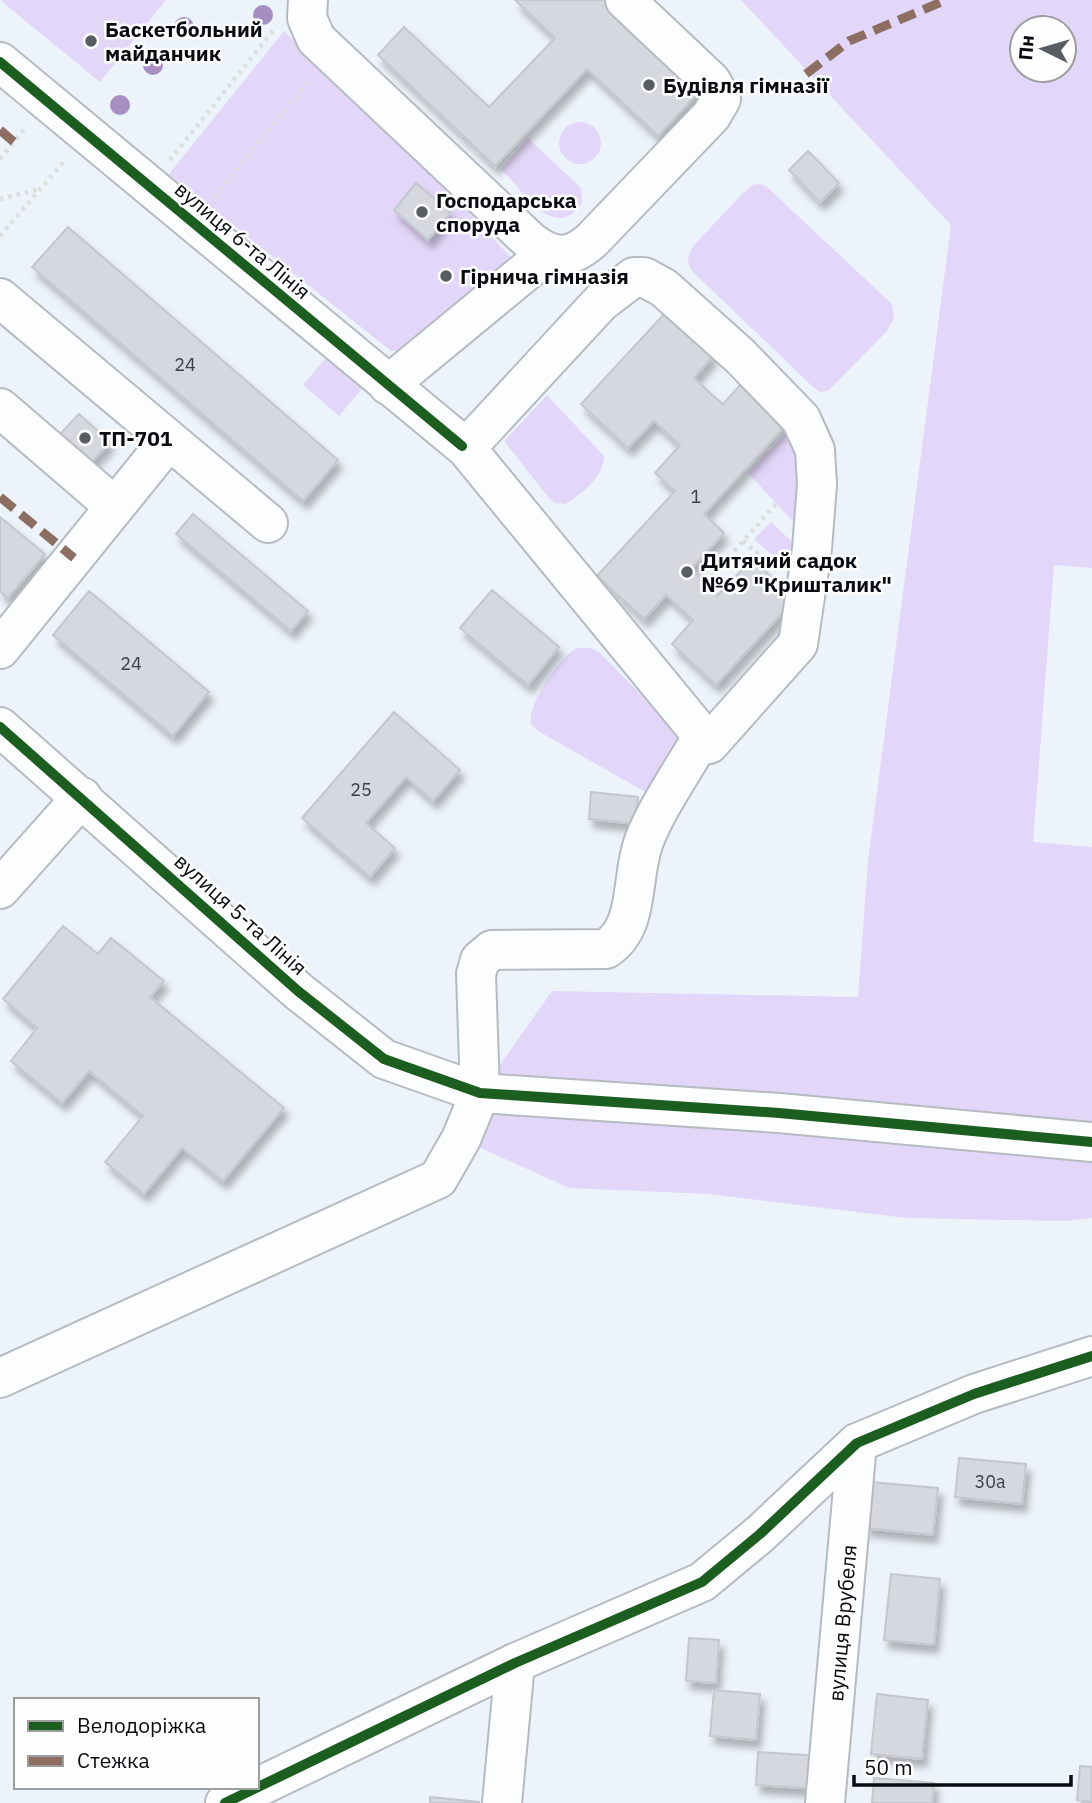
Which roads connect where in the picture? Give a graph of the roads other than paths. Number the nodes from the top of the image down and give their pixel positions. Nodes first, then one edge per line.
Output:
1 (308, 0) edge
2 (625, 0) edge
3 (0, 62) edge
4 (547, 254) junction
5 (0, 299) edge
6 (388, 385) junction
7 (0, 408) edge
8 (169, 440) junction
9 (464, 447) junction
10 (114, 506) junction
11 (268, 523) dead end
12 (0, 649) edge
13 (0, 727) edge
14 (702, 737) junction
15 (82, 797) junction
16 (6, 871) edge
17 (480, 1093) junction
18 (1092, 1142) edge
19 (1092, 1356) edge
20 (0, 1378) edge
21 (857, 1443) junction
22 (515, 1663) junction
23 (275, 1791) edge
24 (225, 1803) edge
25 (502, 1803) edge
26 (825, 1803) edge

1 - 4 street
2 - 4 street
3 - 6 street, вулиця 6-та Лінія
4 - 6 street
5 - 8 street
6 - 9 street, вулиця 6-та Лінія
7 - 10 street
8 - 10 street
8 - 11 street
9 - 14 street, вулиця 6-та Лінія
9 - 14 street
10 - 12 street
13 - 15 street, вулиця 5-та Лінія
14 - 17 street
15 - 16 street
15 - 17 street, вулиця 5-та Лінія
17 - 18 street, вулиця 5-та Лінія
17 - 20 street
19 - 21 street
21 - 22 street
21 - 26 street, вулиця Врубеля
22 - 23 street
22 - 25 street
23 - 24 street

